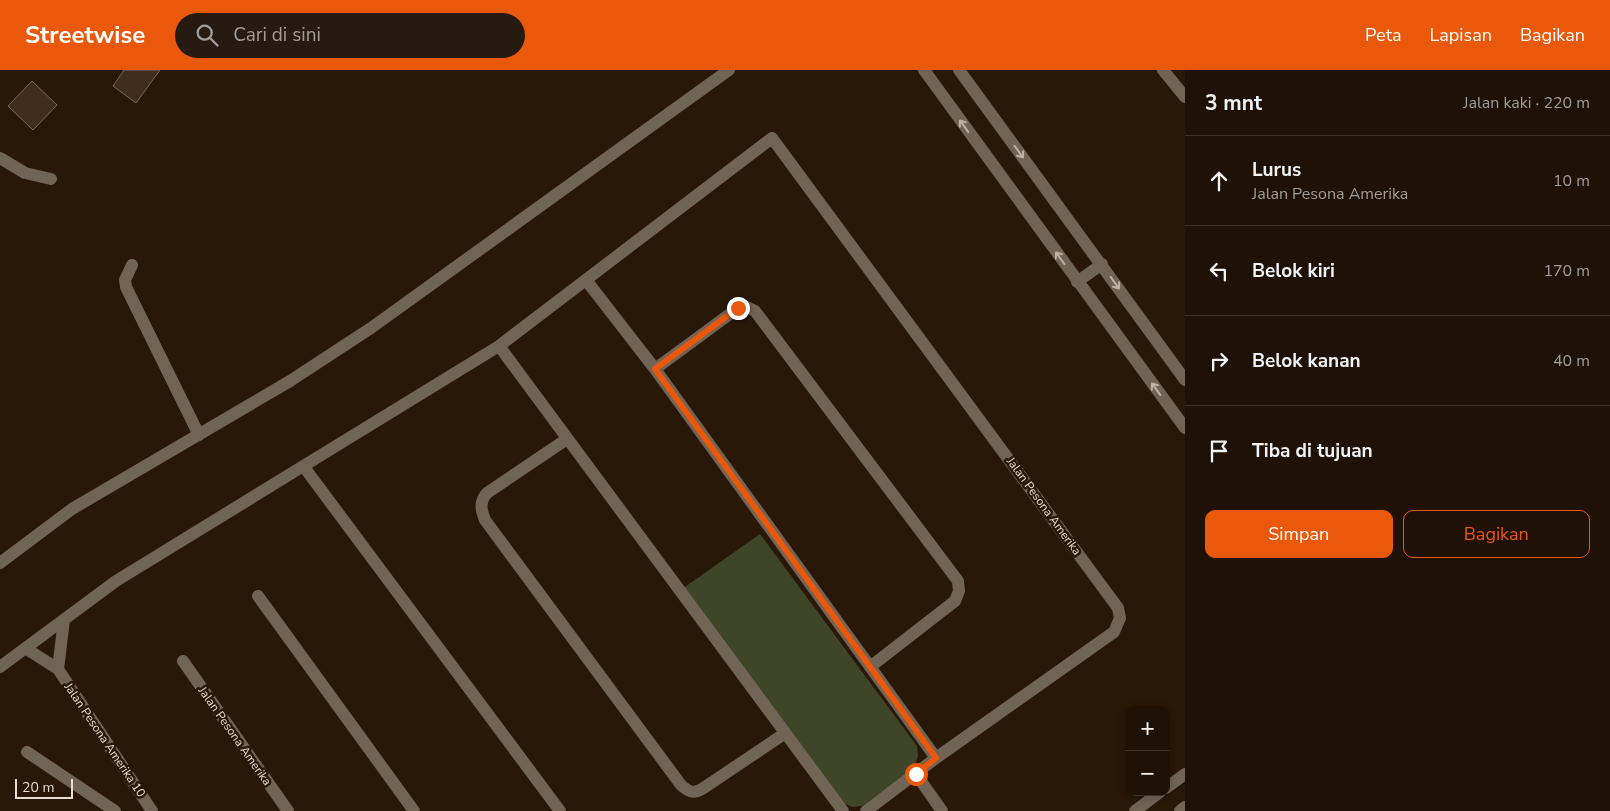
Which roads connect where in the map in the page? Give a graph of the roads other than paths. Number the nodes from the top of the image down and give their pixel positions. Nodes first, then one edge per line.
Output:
1 (729, 70) edge
2 (924, 70) edge
3 (959, 70) edge
4 (1163, 70) edge
5 (1185, 97) edge
6 (0, 158) edge
7 (51, 179) dead end
8 (1102, 264) junction
9 (132, 265) dead end
10 (586, 280) junction
11 (1077, 282) junction
12 (499, 346) junction
13 (655, 369) junction
14 (1185, 380) edge
15 (1185, 428) edge
16 (199, 435) junction
17 (567, 439) junction
18 (304, 467) junction
19 (0, 562) edge
20 (258, 596) dead end
21 (64, 620) junction
22 (25, 648) junction
23 (183, 661) dead end
24 (0, 667) edge
25 (870, 667) junction
26 (58, 669) junction
27 (784, 734) junction
28 (27, 752) dead end
29 (936, 758) junction
30 (916, 774) junction
31 (1185, 774) edge
32 (1170, 785) edge
33 (1155, 796) edge
34 (1185, 807) edge
35 (872, 809) edge
36 (115, 811) edge
37 (152, 811) edge
38 (288, 811) edge
39 (414, 811) edge
40 (560, 811) edge
41 (843, 811) edge
42 (942, 811) edge
43 (1135, 811) edge
44 (1180, 811) edge

1 - 16 street
11 -> 2 street
3 -> 8 street
4 - 5 street
6 - 7 street
8 - 11 street
8 -> 14 street
9 - 16 street
10 - 12 street
10 - 13 street
10 - 29 street, Jalan Pesona Amerika
15 -> 11 street
12 - 17 street
12 - 18 street
13 - 25 street
13 - 25 street
16 - 19 street
17 - 27 street
17 - 27 street
18 - 21 street
18 - 40 street
20 - 39 street
21 - 22 street
21 - 26 street
22 - 24 street
22 - 26 street
23 - 38 street, Jalan Pesona Amerika
25 - 29 street
26 - 37 street, Jalan Pesona Amerika 10
27 - 41 street
28 - 36 street
29 - 30 street, Jalan Pesona Amerika
30 - 35 street, Jalan Pesona Amerika
30 - 42 street
31 - 32 street
33 - 43 street
34 - 44 street

